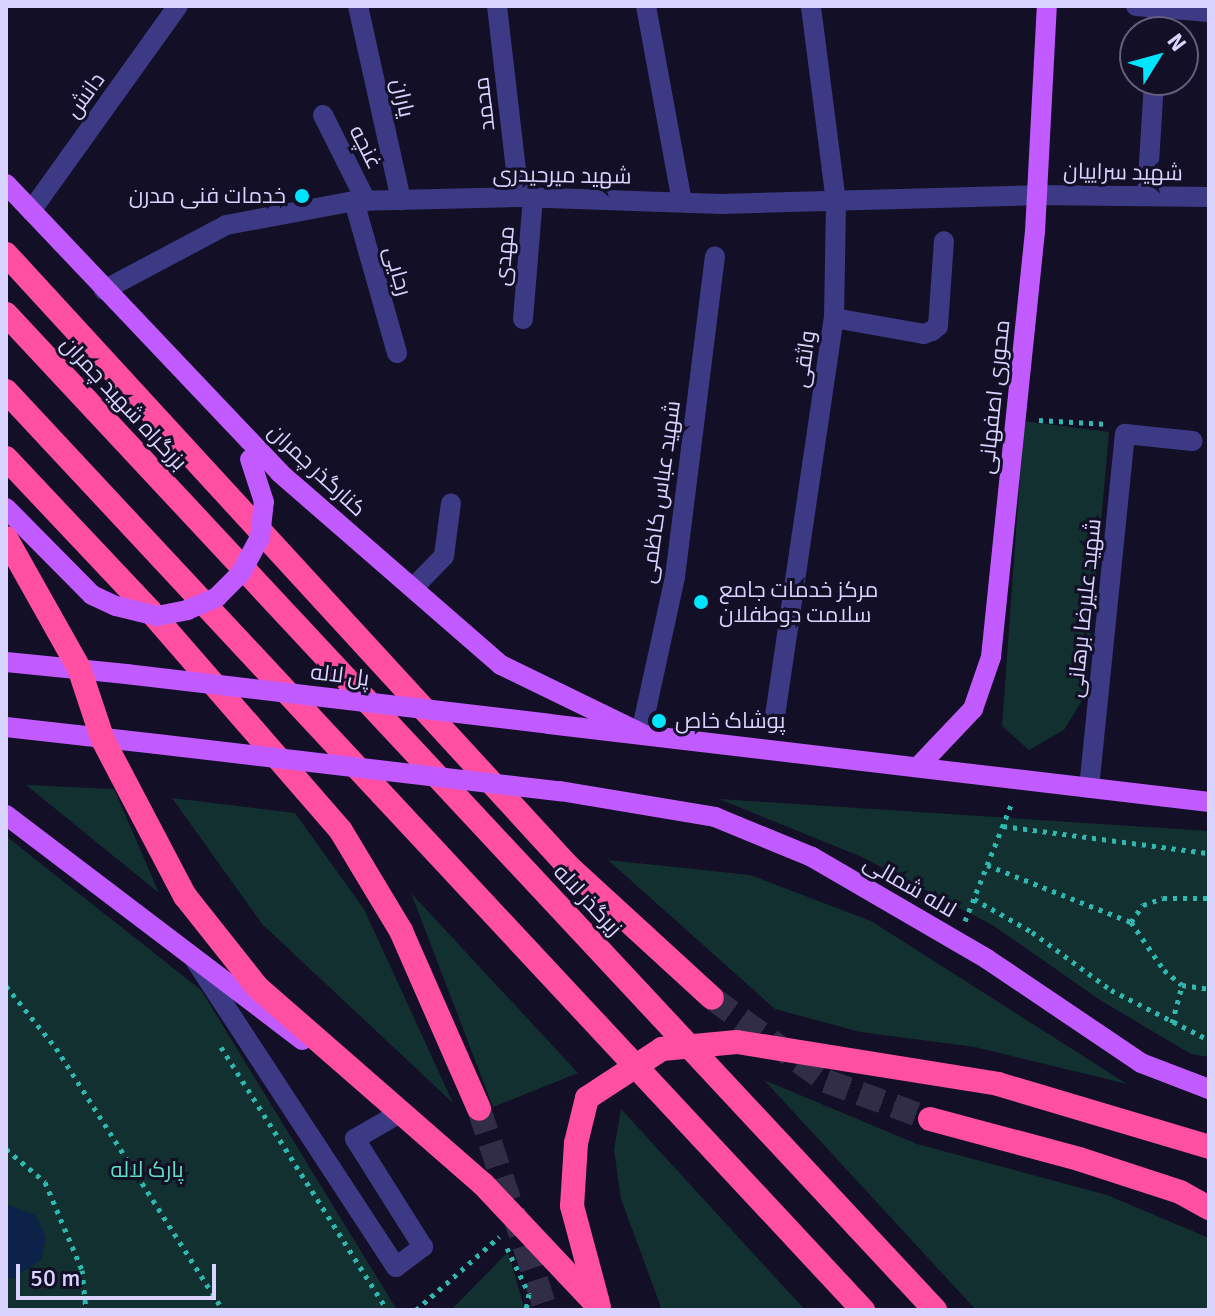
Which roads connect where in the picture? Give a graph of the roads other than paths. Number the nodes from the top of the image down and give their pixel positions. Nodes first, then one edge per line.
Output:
1 (178, 6) edge
2 (358, 6) edge
3 (497, 6) edge
4 (646, 6) edge
5 (811, 6) edge
6 (1047, 6) edge
7 (1136, 6) edge
8 (1170, 8) edge
9 (1209, 12) edge
10 (1153, 96) edge
11 (323, 115) dead end
12 (6, 184) edge
13 (1037, 195) junction
14 (1147, 196) junction
15 (526, 197) junction
16 (1209, 197) edge
17 (401, 200) junction
18 (360, 201) junction
19 (682, 202) junction
20 (836, 202) junction
21 (31, 211) junction
22 (944, 241) dead end
23 (6, 254) edge
24 (715, 256) dead end
25 (104, 290) junction
26 (6, 314) edge
27 (834, 318) junction
28 (523, 319) dead end
29 (397, 353) dead end
30 (6, 391) edge
31 (206, 396) junction
32 (1193, 441) dead end
33 (6, 458) edge
34 (451, 503) dead end
35 (6, 508) edge
36 (204, 527) joint
37 (6, 538) edge
38 (413, 588) junction
39 (6, 662) edge
40 (79, 668) junction
41 (775, 716) dead end
42 (6, 727) edge
43 (641, 733) junction
44 (103, 740) junction
45 (918, 767) junction
46 (1089, 788) junction
47 (1209, 802) edge
48 (6, 815) edge
49 (193, 957) junction
50 (712, 998) tunnel mouth
51 (1209, 1089) edge
52 (392, 1109) junction
53 (479, 1109) tunnel mouth
54 (930, 1119) tunnel mouth
55 (1209, 1147) edge
56 (1209, 1208) edge
57 (600, 1308) edge
58 (863, 1310) edge
59 (935, 1310) edge

1 - 21 street, دانش
2 - 17 street, یاران
3 - 15 street, محمد
4 - 19 street
5 - 20 street, واثقی
6 - 13 main road, محوری اصفهانی
7 - 8 street
8 - 9 street
10 - 14 street
11 - 18 street, غنچه
12 - 21 main road, کنارگذر چمران
13 - 14 street, شهید سراییان
13 - 20 street, شهید میرحیدری
13 - 45 main road, محوری اصفهانی
14 - 16 street, شهید سراییان
15 - 17 street, شهید میرحیدری
15 - 19 street, شهید میرحیدری
15 - 28 street, مهدی
17 - 18 street, شهید میرحیدری
18 - 25 street, شهید میرحیدری
18 - 29 street, رجایی
19 - 20 street, شهید میرحیدری
20 - 27 street, واثقی
21 - 25 main road, کنارگذر چمران
22 - 27 street
23 - 50 highway
24 - 43 street, شهید عباس کاظمی
25 - 31 main road, کنارگذر چمران
26 - 36 highway, بزرگراه شهید چمران
27 - 41 street, واثقی
30 - 58 highway
31 - 35 main road, bridge
31 - 38 main road, کنارگذر چمران
32 - 46 street, شهید علیرضا برهانی
33 - 53 highway
34 - 38 street
36 - 59 highway, زیرگذر لاله
37 - 40 highway
38 - 43 main road, کنارگذر چمران
39 - 40 main road, پل لاله
40 - 43 main road, پل لاله, bridge
40 - 44 highway
42 - 44 main road
43 - 45 main road
44 - 51 main road, لاله شمالی, bridge
44 - 52 highway
45 - 46 main road
46 - 47 main road
48 - 49 main road
49 - 52 main road
49 - 52 street
52 - 57 highway
54 - 56 highway
55 - 57 highway, bridge

